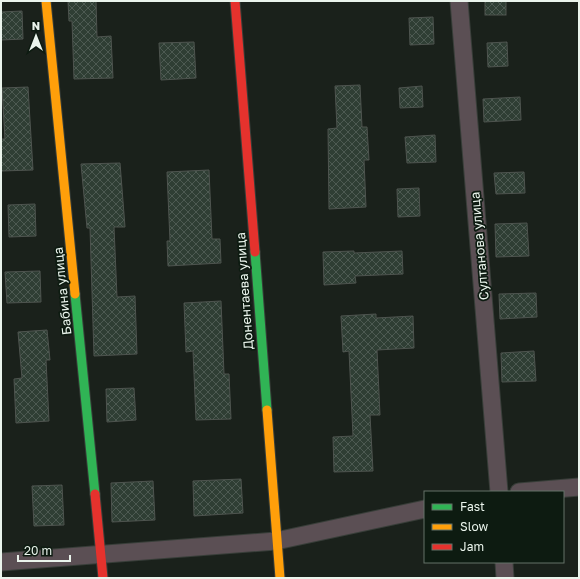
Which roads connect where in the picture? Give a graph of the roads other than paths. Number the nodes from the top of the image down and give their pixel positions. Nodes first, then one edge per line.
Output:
1 (46, 1) edge
2 (235, 1) edge
3 (459, 1) edge
4 (579, 487) edge
5 (499, 491) edge
6 (531, 491) edge
7 (424, 510) edge
8 (276, 541) junction
9 (102, 554) junction
10 (1, 562) edge
11 (504, 563) edge
12 (103, 578) edge
13 (280, 578) edge
14 (505, 578) edge

1 - 9 street, Бабина улица
2 - 8 street, Донентаева улица
3 - 5 street, Султанова улица
4 - 6 street
7 - 8 street
8 - 9 street
8 - 13 street, Донентаева улица
9 - 10 street
9 - 12 street, Бабина улица
11 - 14 street

